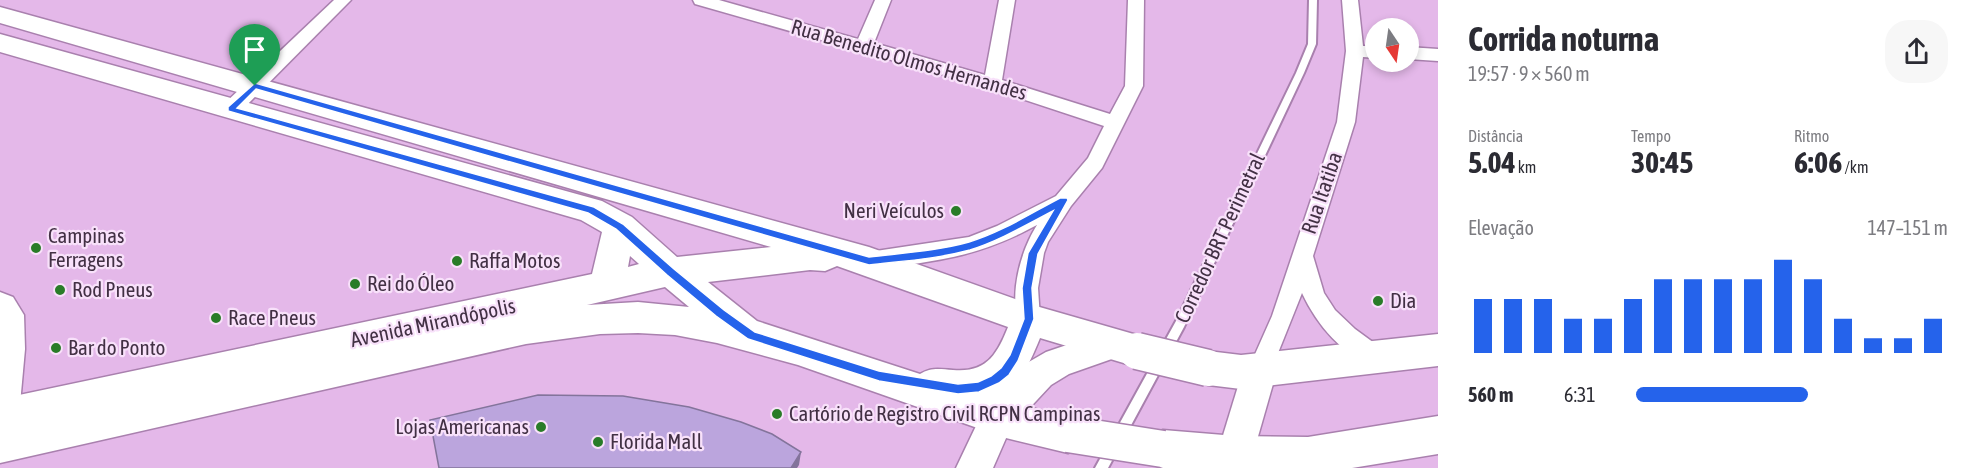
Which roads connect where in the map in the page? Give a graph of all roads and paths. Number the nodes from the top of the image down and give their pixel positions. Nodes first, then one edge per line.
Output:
1 (343, 0) edge
2 (700, 0) edge
3 (883, 0) edge
4 (1007, 0) edge
5 (1136, 0) edge
6 (1313, 0) edge
7 (1350, 0) edge
8 (757, 7) edge
9 (0, 15) edge
10 (0, 43) edge
11 (864, 46) junction
12 (1355, 51) junction
13 (1365, 51) edge
14 (1419, 54) edge
15 (1438, 55) edge
16 (992, 83) junction
17 (255, 86) junction
18 (231, 109) junction
19 (1117, 123) junction
20 (1064, 200) junction
21 (620, 226) junction
22 (1302, 254) junction
23 (810, 256) junction
24 (869, 261) junction
25 (670, 272) junction
26 (607, 286) junction
27 (0, 302) edge
28 (985, 303) junction
29 (720, 313) junction
30 (6, 319) edge
31 (1029, 319) junction
32 (752, 335) junction
33 (1126, 348) junction
34 (1438, 350) edge
35 (1014, 358) junction
36 (1377, 358) junction
37 (1260, 370) junction
38 (879, 376) junction
39 (998, 417) junction
40 (2, 428) edge
41 (1438, 435) edge
42 (1308, 456) junction
43 (1234, 461) edge
44 (974, 468) edge
45 (1101, 468) edge
46 (1352, 468) edge

1 - 17 street
2 - 8 street, Rua Benedito Olmos Hernandes
3 - 11 street
4 - 16 street
5 - 19 street
6 - 45 lane, Corredor BRT Perimetral
7 - 12 street, Rua Itatiba
8 - 11 street, Rua Benedito Olmos Hernandes
9 - 17 main road
10 - 18 main road
11 - 16 street, Rua Benedito Olmos Hernandes
12 - 13 street
12 - 22 street, Rua Itatiba
14 - 15 street
16 - 19 street, Rua Benedito Olmos Hernandes
17 - 18 street
17 - 24 main road
18 - 21 main road
19 - 20 street
20 - 24 street
20 - 31 street
21 - 25 main road
21 - 26 main road
22 - 36 street, Rua Itatiba
22 - 37 street
23 - 24 main road, Avenida Mirandópolis
23 - 25 main road, Avenida Mirandópolis
23 - 29 main road
24 - 28 main road
25 - 26 main road, Avenida Mirandópolis
25 - 29 main road
26 - 40 main road, Avenida Mirandópolis
27 - 30 street
28 - 31 main road
28 - 35 main road
29 - 32 main road
30 - 40 street
31 - 33 main road
31 - 35 main road
32 - 38 main road
32 - 40 main road, Avenida Mirandópolis
33 - 37 main road, bridge
33 - 39 street
34 - 36 main road
35 - 38 main road
36 - 37 main road
37 - 43 street
38 - 39 main road
39 - 43 main road, bridge
39 - 44 street
41 - 42 main road
42 - 43 main road
42 - 46 street

